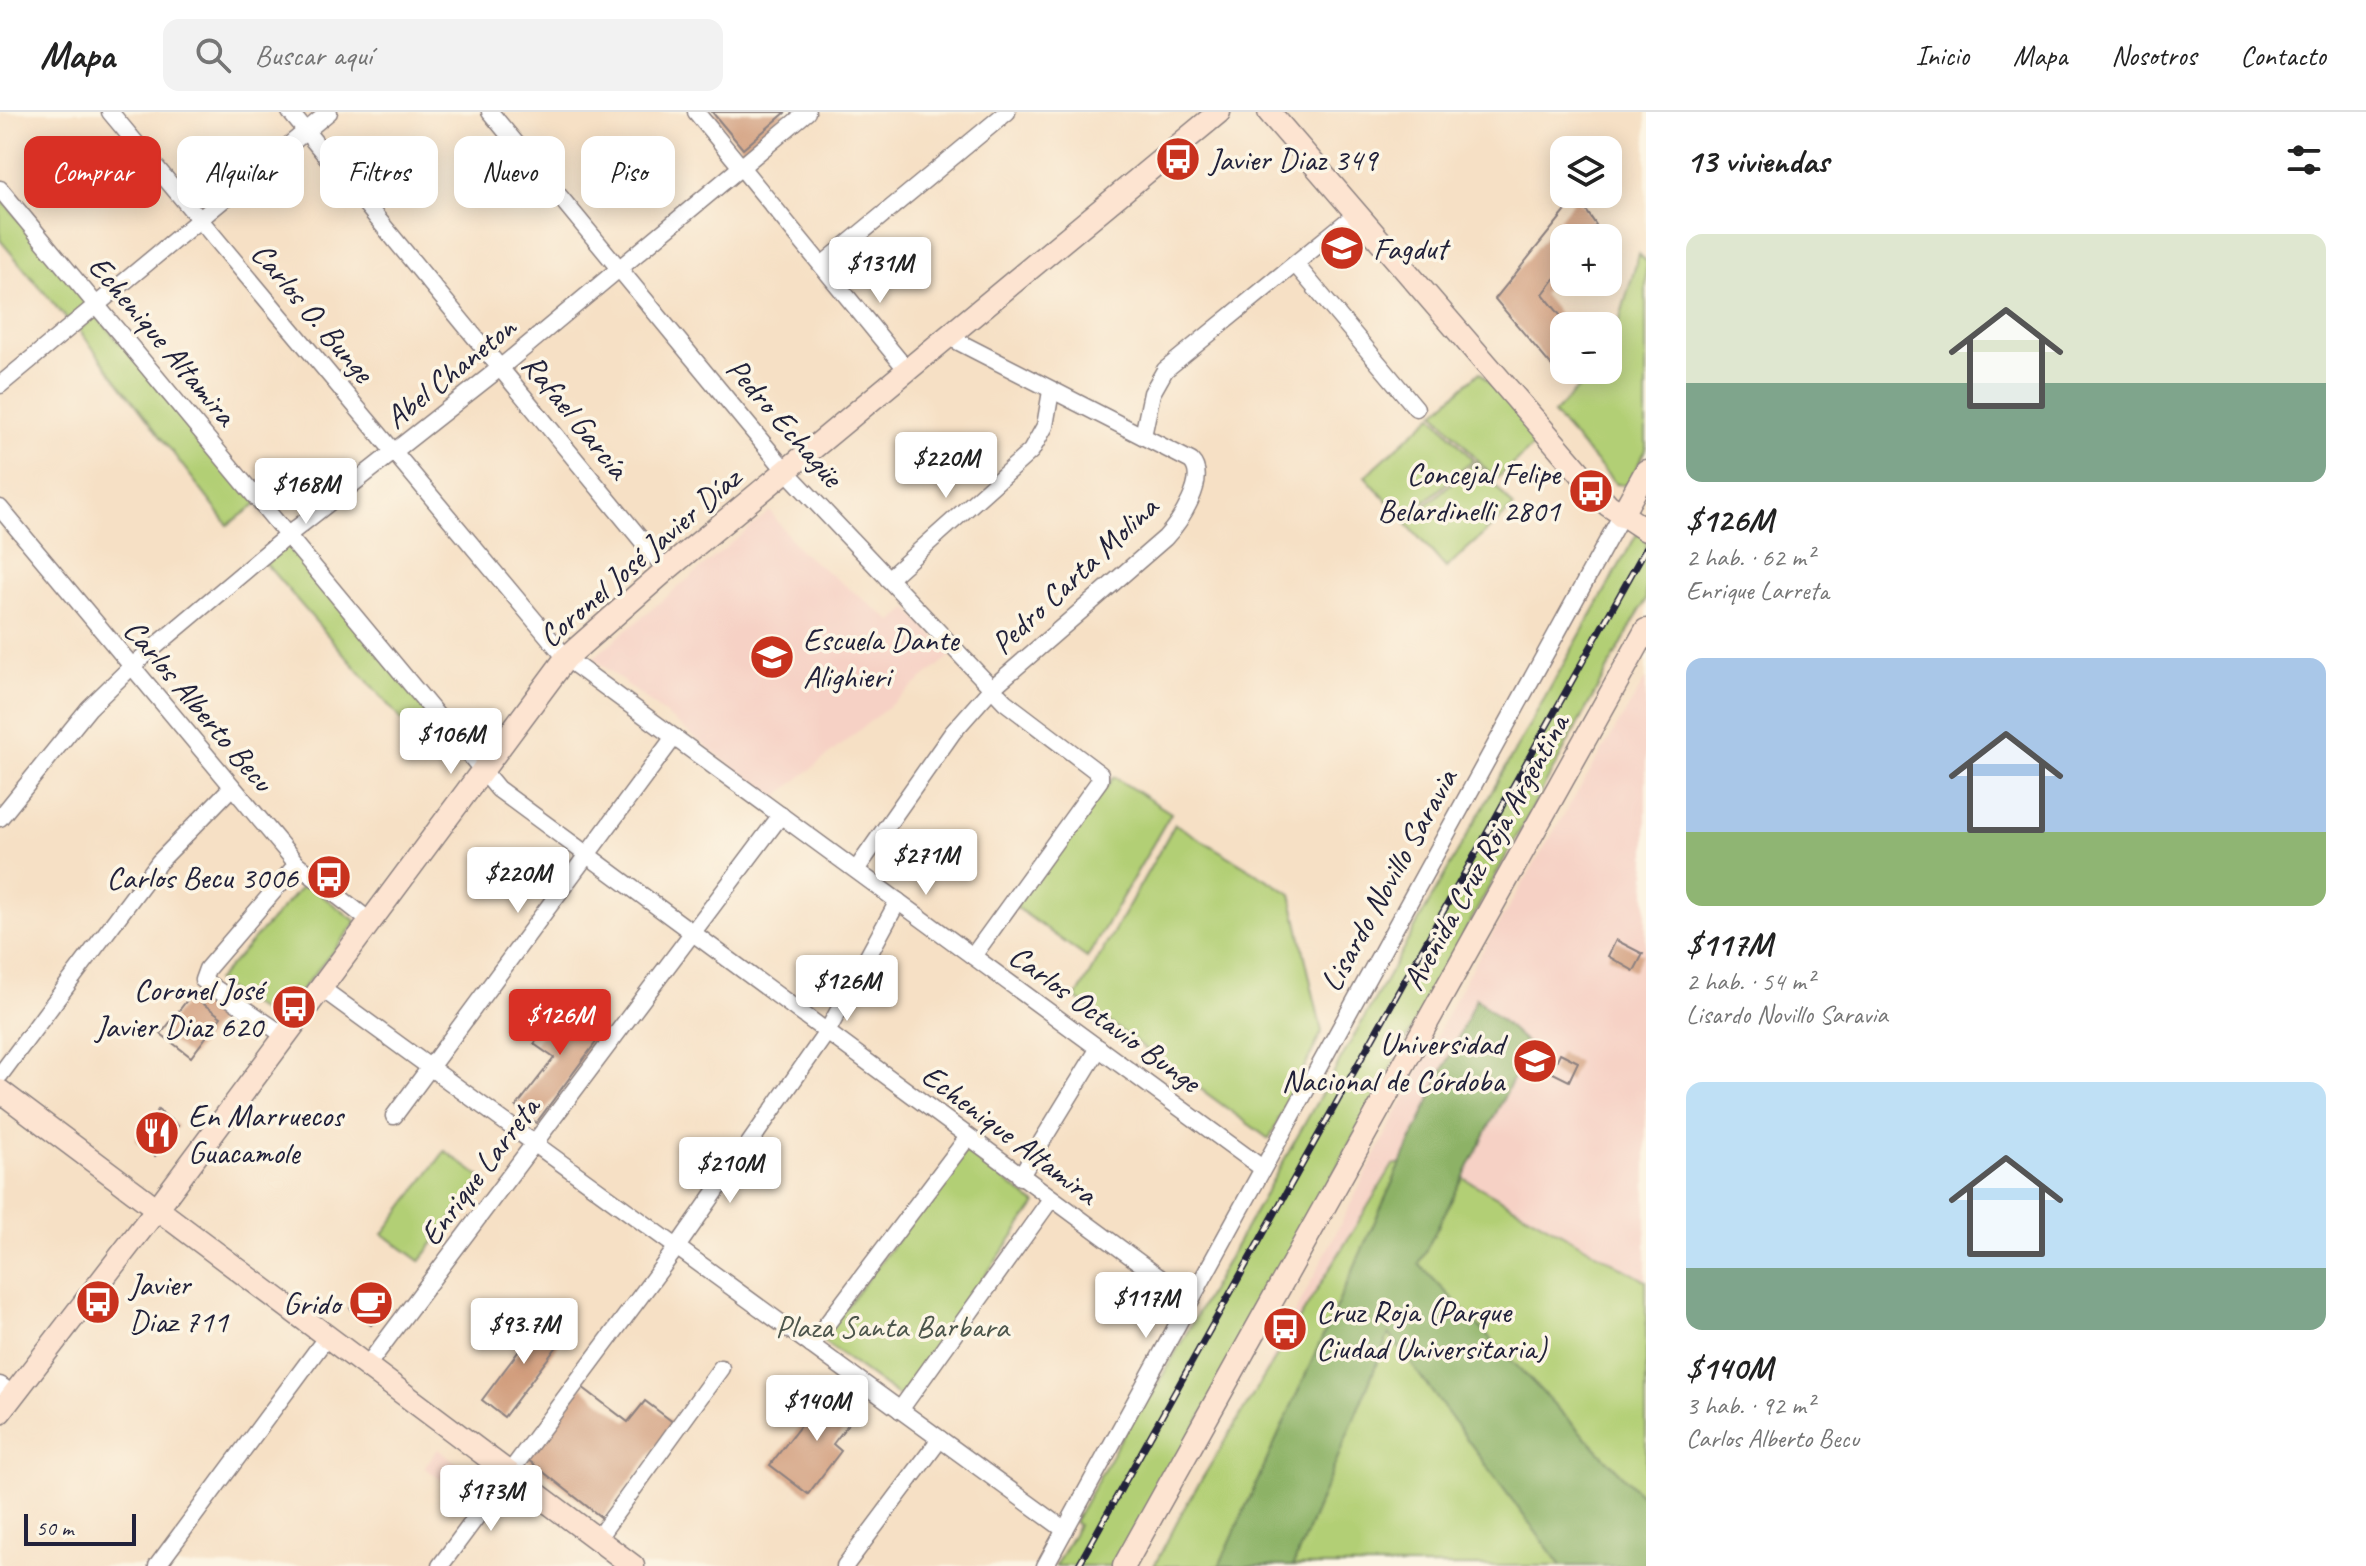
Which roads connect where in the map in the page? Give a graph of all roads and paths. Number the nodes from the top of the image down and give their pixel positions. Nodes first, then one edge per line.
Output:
1 (110, 112) edge
2 (290, 112) edge
3 (329, 112) edge
4 (490, 112) edge
5 (696, 112) edge
6 (807, 112) edge
7 (1007, 112) edge
8 (1219, 112) edge
9 (1269, 112) edge
10 (305, 131) junction
11 (742, 167) junction
12 (0, 189) edge
13 (1357, 213) junction
14 (199, 219) junction
15 (822, 265) junction
16 (1296, 265) junction
17 (620, 270) junction
18 (97, 305) junction
19 (947, 336) junction
20 (500, 368) junction
21 (907, 370) junction
22 (0, 385) edge
23 (1051, 391) junction
24 (1416, 408) dead end
25 (1143, 436) junction
26 (394, 452) junction
27 (786, 471) junction
28 (1646, 471) edge
29 (0, 508) edge
30 (1621, 516) junction
31 (1646, 530) edge
32 (288, 535) junction
33 (666, 570) junction
34 (888, 579) junction
35 (1646, 630) edge
36 (566, 658) junction
37 (131, 667) junction
38 (991, 689) junction
39 (674, 737) junction
40 (482, 773) junction
41 (232, 787) junction
42 (781, 815) junction
43 (0, 818) edge
44 (588, 855) junction
45 (297, 864) junction
46 (856, 870) junction
47 (898, 901) junction
48 (371, 922) junction
49 (692, 934) junction
50 (973, 956) junction
51 (321, 988) junction
52 (827, 1032) junction
53 (285, 1036) junction
54 (1099, 1048) junction
55 (430, 1068) junction
56 (0, 1075) edge
57 (0, 1091) edge
58 (394, 1116) dead end
59 (968, 1137) junction
60 (534, 1143) junction
61 (1262, 1168) junction
62 (1020, 1177) junction
63 (1051, 1199) junction
64 (156, 1210) junction
65 (677, 1247) junction
66 (1190, 1300) junction
67 (326, 1338) junction
68 (811, 1345) junction
69 (366, 1367) junction
70 (721, 1368) dead end
71 (5, 1397) edge
72 (900, 1410) junction
73 (940, 1439) junction
74 (510, 1476) junction
75 (1065, 1530) junction
76 (597, 1539) junction
77 (157, 1566) edge
78 (440, 1566) edge
79 (633, 1566) edge
80 (845, 1566) edge
81 (1045, 1566) edge
82 (1124, 1566) edge

1 - 14 street, Carlos O. Bunge
2 - 10 street, Rafael García
3 - 10 street
4 - 17 street, Pedro Echagüe
5 - 11 street
6 - 11 street, Abel Chaneton
7 - 15 street
8 - 19 main road, Coronel José Javier Díaz
9 - 13 main road
10 - 14 street
10 - 20 street, Rafael García
11 - 15 street
11 - 17 street, Abel Chaneton
12 - 18 street, Echenique Altamira
13 - 16 street
13 - 30 main road
14 - 18 street
14 - 26 street, Carlos O. Bunge
15 - 21 street
16 - 24 street
16 - 25 street
17 - 20 street, Abel Chaneton
17 - 27 street, Pedro Echagüe
18 - 22 street
18 - 32 street, Echenique Altamira
19 - 21 main road, Coronel José Javier Díaz
19 - 23 street
20 - 26 street, Abel Chaneton
20 - 33 street, Rafael García
21 - 27 main road, Coronel José Javier Díaz
23 - 25 street
23 - 34 street
25 - 38 street, Pedro Carta Molina
26 - 32 street, Abel Chaneton
26 - 36 street, Carlos O. Bunge
27 - 33 main road, Coronel José Javier Díaz
27 - 34 street, Pedro Echagüe
28 - 30 main road
29 - 37 street, Carlos Alberto Becu
30 - 31 main road
30 - 61 street, Lisardo Novillo Saravia
32 - 37 street, Abel Chaneton
32 - 40 street, Echenique Altamira
33 - 36 main road, Coronel José Javier Díaz
34 - 38 street, Pedro Echagüe
35 - 82 main road, Avenida Cruz Roja Argentina
36 - 39 street, Carlos Octavio Bunge
36 - 40 main road, Coronel José Javier Díaz
37 - 41 street, Carlos Alberto Becu
37 - 43 street, Abel Chaneton
38 - 46 street, Pedro Carta Molina
38 - 50 street, Pedro Echagüe
39 - 42 street, Carlos Octavio Bunge
39 - 44 street
40 - 44 street, Echenique Altamira
40 - 48 main road, Coronel José Javier Díaz
41 - 45 street, Carlos Alberto Becu
41 - 56 street
42 - 46 street, Carlos Octavio Bunge
42 - 49 street, Enrique Larreta
44 - 49 street, Echenique Altamira
44 - 55 street
45 - 48 street, Carlos Alberto Becu
45 - 53 street
46 - 47 street, Carlos Octavio Bunge
47 - 50 street, Carlos Octavio Bunge
47 - 52 street
48 - 51 main road, Coronel José Javier Díaz
49 - 52 street, Echenique Altamira
49 - 60 street, Enrique Larreta
50 - 54 street, Carlos Octavio Bunge
51 - 53 main road, Coronel José Javier Díaz
51 - 55 street
52 - 59 street, Echenique Altamira
52 - 65 street
53 - 64 main road, Coronel José Javier Díaz
54 - 61 street, Carlos Octavio Bunge
54 - 62 street
55 - 58 street
55 - 60 street
57 - 64 main road
59 - 62 street, Echenique Altamira
59 - 68 street
60 - 65 street
60 - 69 street, Enrique Larreta
61 - 66 street, Lisardo Novillo Saravia
62 - 63 street, Echenique Altamira
63 - 66 street, Echenique Altamira
63 - 72 street
64 - 67 main road
64 - 71 main road, Coronel José Javier Díaz
65 - 68 street
65 - 74 street
66 - 75 street, Lisardo Novillo Saravia
67 - 69 main road
67 - 77 street
68 - 72 street
69 - 74 main road
70 - 76 street
72 - 73 street
73 - 75 street
73 - 80 street
74 - 76 main road
74 - 78 street
75 - 81 street, Lisardo Novillo Saravia
76 - 79 main road

